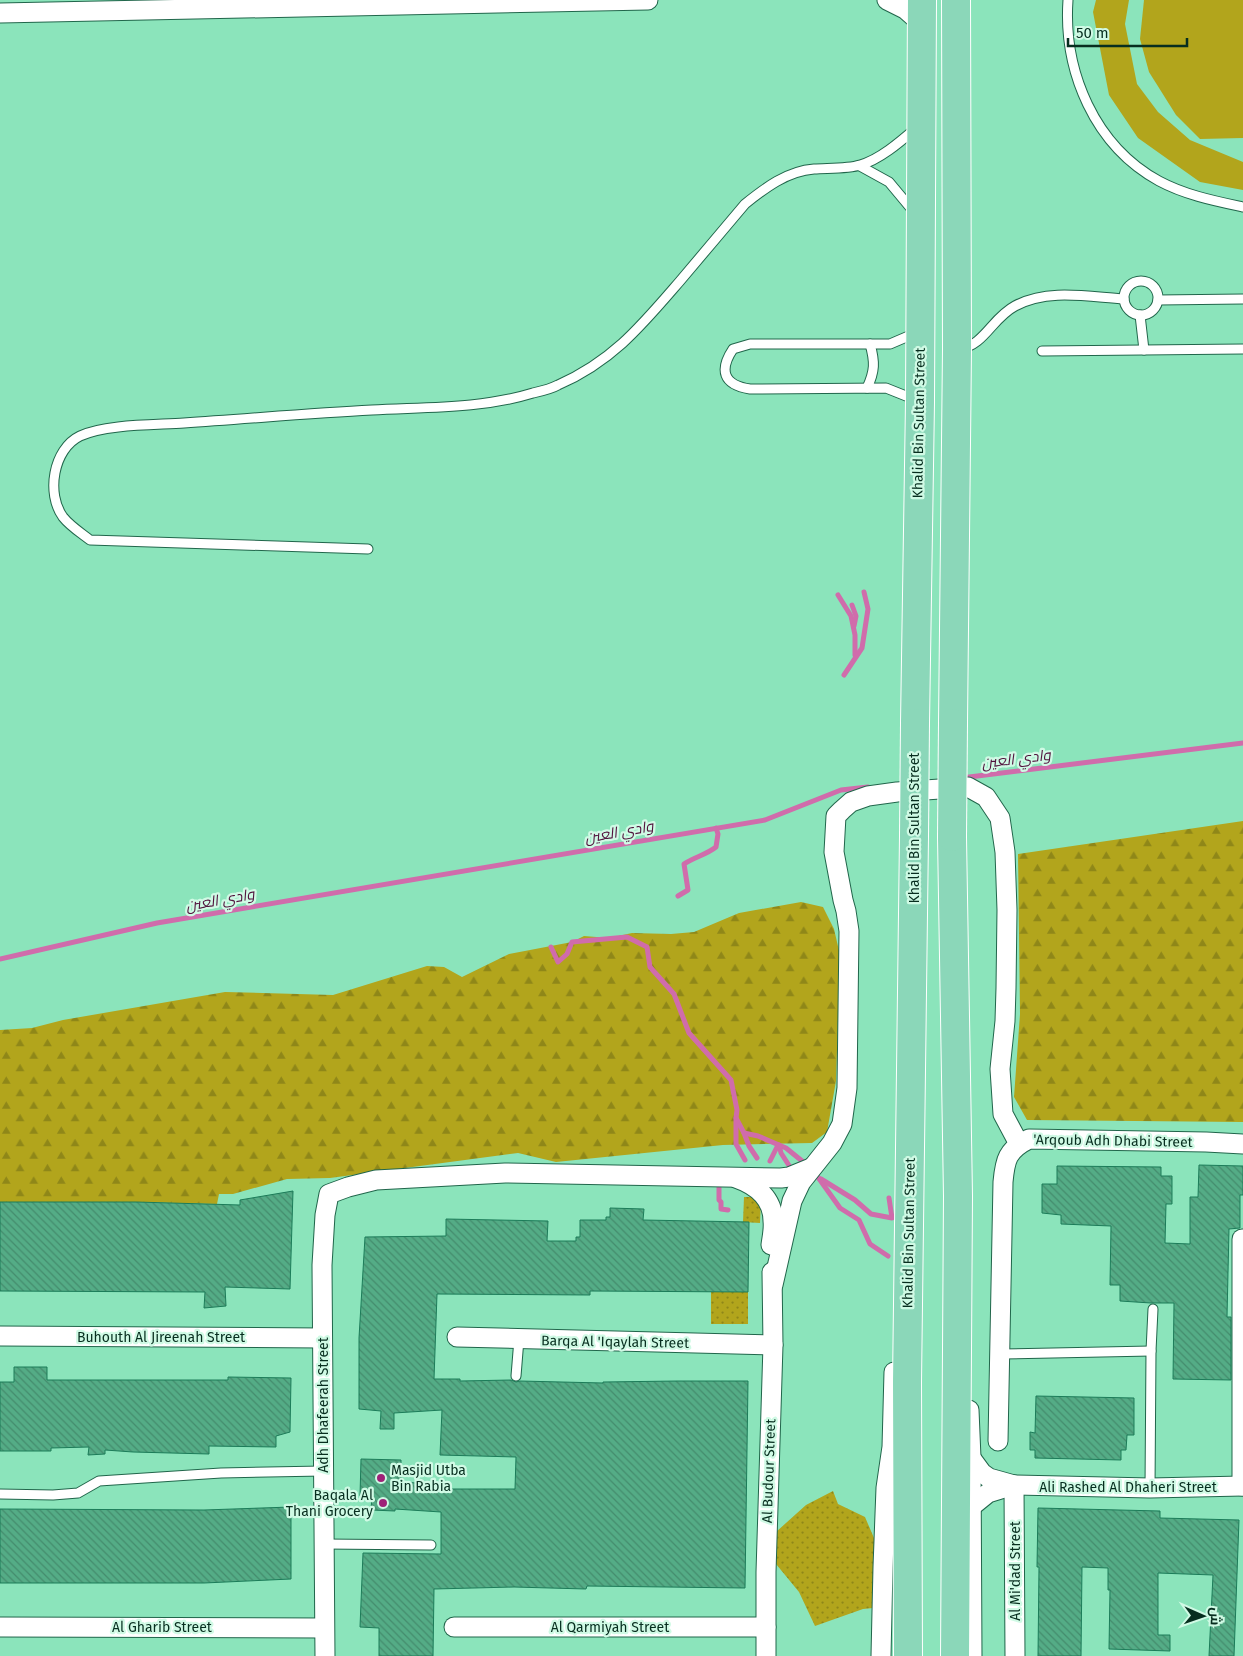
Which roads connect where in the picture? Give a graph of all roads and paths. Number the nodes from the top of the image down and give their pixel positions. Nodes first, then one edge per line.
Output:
1 (648, 0) edge
2 (887, 0) edge
3 (956, 0) edge
4 (1068, 0) edge
5 (305, 3) edge
6 (97, 5) edge
7 (922, 12) edge
8 (0, 13) edge
9 (922, 124) junction
10 (860, 166) junction
11 (1243, 207) edge
12 (921, 220) junction
13 (1124, 299) junction
14 (1243, 299) edge
15 (1158, 300) junction
16 (1140, 315) junction
17 (920, 331) junction
18 (870, 344) junction
19 (957, 349) junction
20 (1243, 349) edge
21 (1144, 350) junction
22 (1042, 351) dead end
23 (867, 388) junction
24 (920, 402) junction
25 (368, 549) dead end
26 (1019, 1144) junction
27 (1243, 1144) edge
28 (811, 1168) junction
29 (734, 1178) junction
30 (763, 1178) junction
31 (910, 1192) junction
32 (958, 1196) junction
33 (787, 1220) junction
34 (1242, 1239) edge
35 (773, 1285) junction
36 (1153, 1309) dead end
37 (0, 1336) edge
38 (458, 1337) dead end
39 (322, 1338) junction
40 (519, 1339) junction
41 (773, 1345) junction
42 (1151, 1351) junction
43 (1001, 1354) junction
44 (516, 1376) dead end
45 (998, 1441) dead end
46 (972, 1458) junction
47 (323, 1471) junction
48 (1014, 1485) junction
49 (1242, 1486) edge
50 (1150, 1488) junction
51 (0, 1494) edge
52 (972, 1506) junction
53 (324, 1544) junction
54 (432, 1545) dead end
55 (972, 1548) junction
56 (766, 1626) junction
57 (0, 1627) edge
58 (454, 1627) dead end
59 (324, 1628) junction
60 (324, 1656) edge
61 (766, 1656) edge
62 (881, 1656) edge
63 (908, 1656) edge
64 (955, 1656) edge
65 (972, 1656) edge
66 (978, 1656) edge
67 (1015, 1656) edge

1 - 5 street
2 - 7 street
3 - 19 main road
4 - 11 lane
5 - 6 street
6 - 8 street
7 - 9 main road, Khalid Bin Sultan Street
9 - 10 lane
9 - 12 main road, Khalid Bin Sultan Street
10 - 12 lane
10 - 25 lane
12 - 17 main road, Khalid Bin Sultan Street
13 - 15 lane
13 - 16 lane
13 - 19 lane
14 - 15 lane
15 - 16 lane
16 - 21 lane
17 - 18 lane
17 - 24 main road, Khalid Bin Sultan Street
18 - 23 lane
18 - 23 lane
19 - 32 main road, bridge
20 - 21 lane
21 - 22 lane
23 - 24 lane
24 - 31 main road, Khalid Bin Sultan Street, bridge
26 - 27 street, 'Arqoub Adh Dhabi Street
26 - 28 street
26 - 43 street, 'Arqoub Adh Dhabi Street
28 - 30 street
28 - 33 street
29 - 30 street
29 - 35 street
29 - 39 street, Adh Dhafeerah Street
30 - 33 street
31 - 62 street
31 - 63 main road, Khalid Bin Sultan Street
32 - 46 street
32 - 64 main road
33 - 35 street
34 - 49 street
35 - 41 street, Al Budour Street
36 - 42 lane
37 - 39 street, Buhouth Al Jireenah Street
38 - 40 street, Barqa Al 'Iqaylah Street
39 - 47 street, Adh Dhafeerah Street
40 - 41 street, Barqa Al 'Iqaylah Street
40 - 44 lane
41 - 56 street, Al Budour Street
42 - 43 lane
42 - 50 lane
43 - 45 street, 'Arqoub Adh Dhabi Street
46 - 48 street
46 - 52 street
47 - 51 lane
47 - 53 street, Adh Dhafeerah Street
48 - 50 street, Ali Rashed Al Dhaheri Street
48 - 52 street
48 - 67 street, Al Mi'dad Street
49 - 50 street, Ali Rashed Al Dhaheri Street
52 - 55 street
53 - 54 lane
53 - 59 street, Adh Dhafeerah Street
55 - 65 street
55 - 66 lane
56 - 58 street, Al Qarmiyah Street
56 - 61 street, Al Budour Street
57 - 59 street, Al Gharib Street
59 - 60 street, Adh Dhafeerah Street

